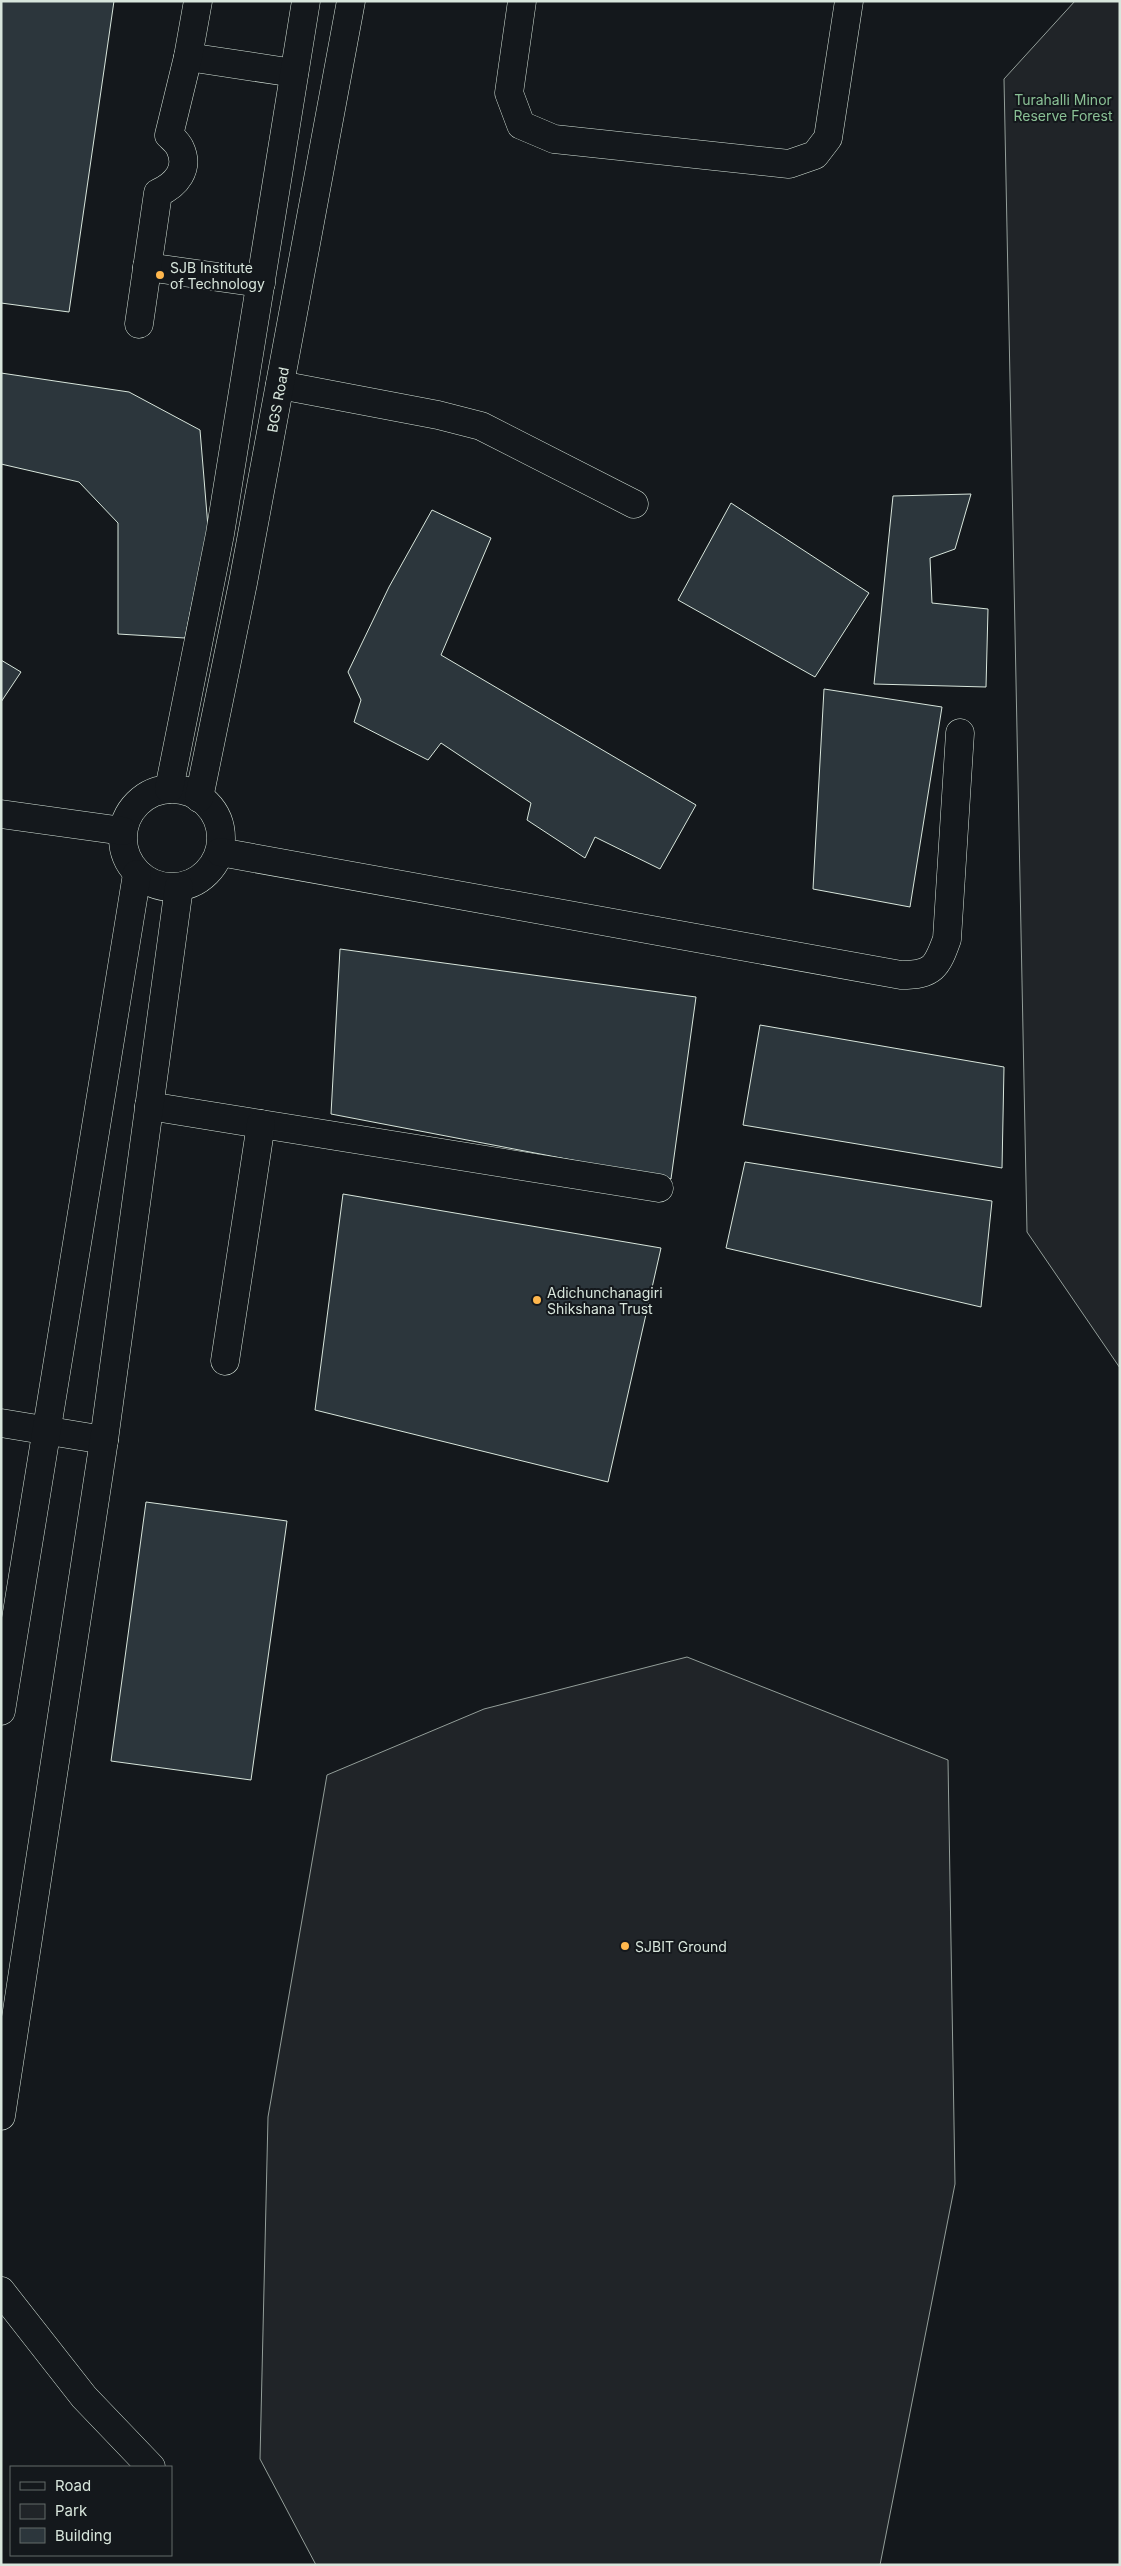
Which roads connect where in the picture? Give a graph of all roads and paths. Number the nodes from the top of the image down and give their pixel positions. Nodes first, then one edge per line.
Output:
1 (198, 1) edge
2 (306, 1) edge
3 (351, 1) edge
4 (522, 1) edge
5 (849, 1) edge
6 (188, 57) junction
7 (295, 66) junction
8 (338, 69) junction
9 (267, 245) junction
10 (304, 252) junction
11 (147, 267) junction
12 (261, 283) junction
13 (139, 324) dead end
14 (280, 385) junction
15 (634, 504) dead end
16 (960, 733) dead end
17 (169, 789) junction
18 (199, 798) junction
19 (1, 814) edge
20 (123, 831) junction
21 (220, 852) junction
22 (137, 874) junction
23 (179, 887) junction
24 (149, 1106) junction
25 (261, 1124) junction
26 (660, 1188) dead end
27 (225, 1360) dead end
28 (1, 1423) edge
29 (49, 1430) junction
30 (104, 1440) junction
31 (9, 1621) edge
32 (1, 1711) edge
33 (1, 2116) edge
34 (1, 2291) edge
35 (150, 2466) edge

1 - 6 lane
2 - 7 lane
3 - 8 lane, BGS Road
4 - 5 lane
6 - 7 lane
6 - 11 lane
7 - 8 lane
7 - 9 lane
8 - 10 lane, BGS Road
9 - 10 lane
9 - 12 lane
10 - 14 lane, BGS Road
11 - 12 lane
11 - 13 lane
12 - 17 lane
14 - 15 lane
14 - 18 lane, BGS Road
16 - 21 lane
17 - 18 lane
17 - 20 lane
18 - 21 lane
19 - 20 lane
20 - 22 lane
21 - 23 lane
22 - 23 lane
22 - 29 lane
23 - 24 lane
24 - 25 lane
24 - 30 lane
25 - 26 lane
25 - 27 lane
28 - 29 lane
29 - 30 lane
29 - 31 lane
30 - 33 lane
31 - 32 lane
34 - 35 lane

